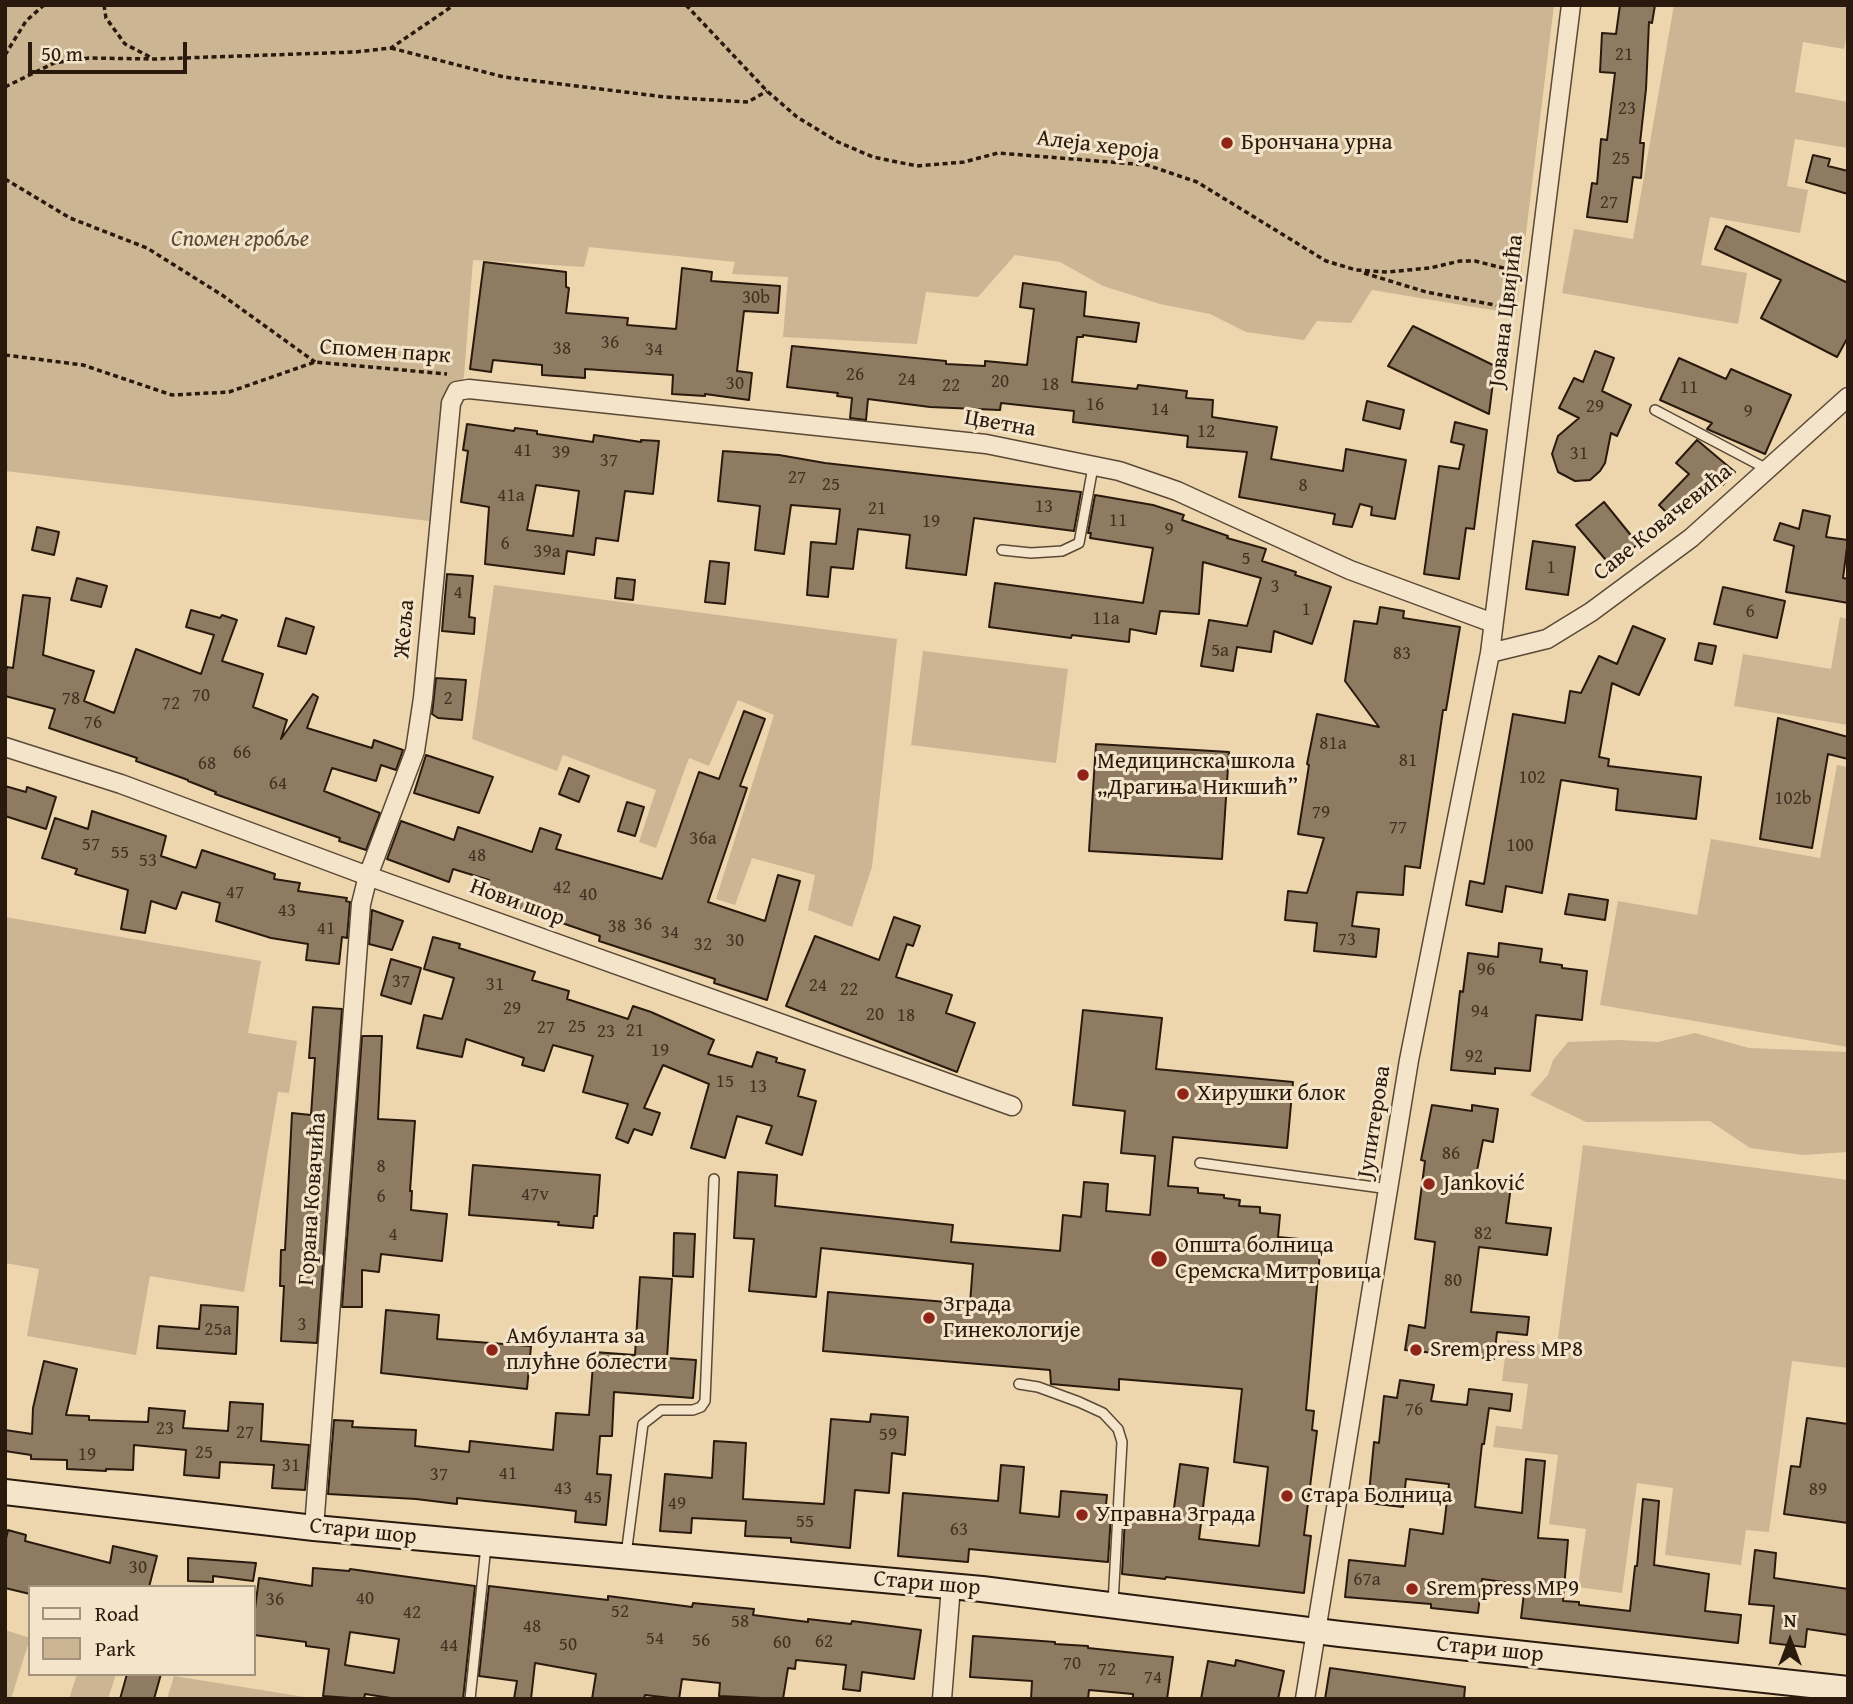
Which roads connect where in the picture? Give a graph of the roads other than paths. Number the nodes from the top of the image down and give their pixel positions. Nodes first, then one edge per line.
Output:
1 (1571, 5) edge
2 (469, 389) joint
3 (1848, 397) edge
4 (1655, 410) dead end
5 (1093, 467) junction
6 (1768, 469) junction
7 (1002, 550) dead end
8 (1493, 623) junction
9 (1490, 653) junction
10 (5, 747) edge
11 (368, 876) junction
12 (1012, 1106) dead end
13 (1200, 1163) dead end
14 (714, 1179) dead end
15 (1388, 1189) junction
16 (1019, 1384) dead end
17 (5, 1492) edge
18 (314, 1528) junction
19 (486, 1545) junction
20 (625, 1557) junction
21 (951, 1586) junction
22 (1113, 1605) junction
23 (1317, 1631) junction
24 (1848, 1689) edge
25 (470, 1699) edge
26 (942, 1699) edge
27 (1305, 1699) edge

1 - 8 street, Јована Цвијића
2 - 5 street, Цветна
2 - 11 street, Жеља
3 - 6 street, Саве Ковачевића
4 - 6 lane
5 - 7 lane
5 - 8 street, Цветна
6 - 9 street, Саве Ковачевића
8 - 9 street, Јупитерова
9 - 15 street, Јупитерова
10 - 11 street, Нови шор
11 - 12 street, Нови шор
11 - 18 street, Горана Ковачића
13 - 15 lane
14 - 20 lane
15 - 23 street, Јупитерова
16 - 22 lane
17 - 18 main road, Стари шор
18 - 19 main road, Стари шор
19 - 20 main road, Стари шор
19 - 25 lane
20 - 21 main road, Стари шор
21 - 22 main road, Стари шор
21 - 26 street
22 - 23 main road, Стари шор
23 - 24 main road, Стари шор
23 - 27 street, Јупитерова

